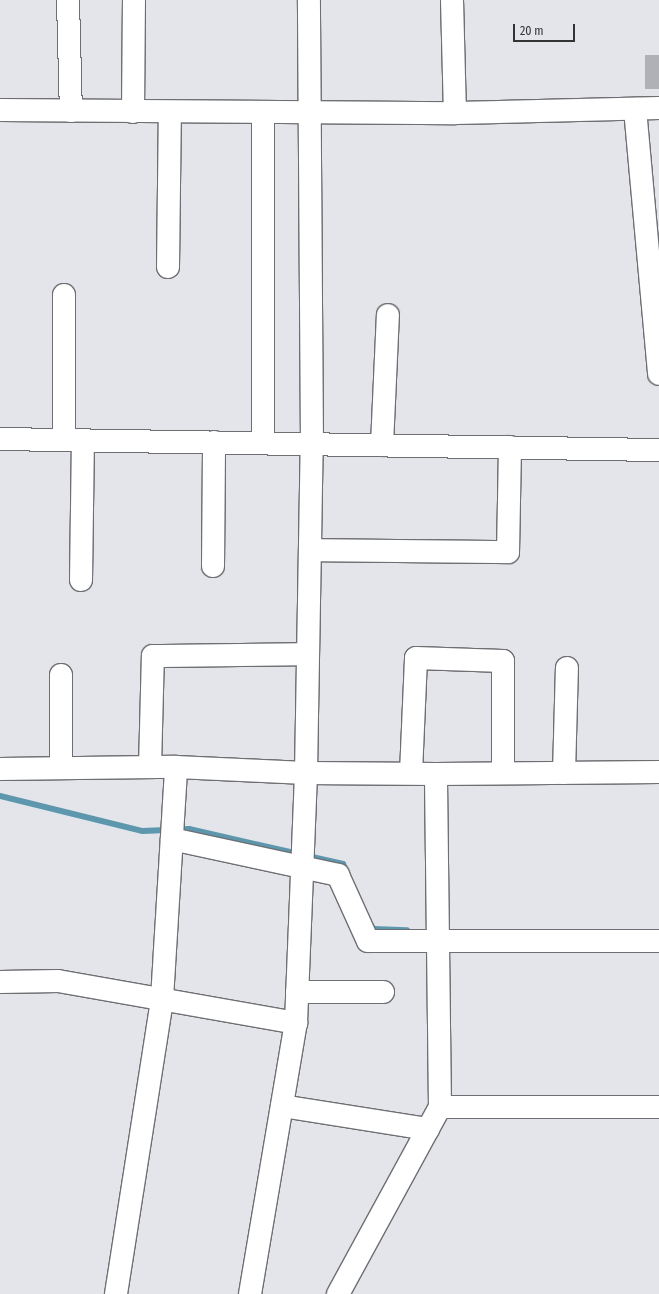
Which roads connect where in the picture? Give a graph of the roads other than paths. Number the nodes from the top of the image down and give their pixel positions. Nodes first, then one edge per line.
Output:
1 (68, 0) edge
2 (134, 0) edge
3 (309, 0) edge
4 (452, 0) edge
5 (659, 108) edge
6 (635, 109) junction
7 (0, 110) edge
8 (71, 111) junction
9 (133, 112) junction
10 (170, 112) junction
11 (263, 113) junction
12 (308, 113) junction
13 (455, 113) junction
14 (168, 267) dead end
15 (64, 295) dead end
16 (388, 315) dead end
17 (659, 374) edge
18 (0, 439) edge
19 (73, 440) junction
20 (214, 442) junction
21 (262, 443) junction
22 (312, 444) junction
23 (382, 445) junction
24 (510, 447) junction
25 (659, 450) edge
26 (310, 550) junction
27 (213, 566) dead end
28 (81, 580) dead end
29 (308, 654) junction
30 (567, 668) dead end
31 (61, 675) dead end
32 (150, 767) junction
33 (176, 767) junction
34 (61, 768) junction
35 (0, 769) edge
36 (564, 772) junction
37 (659, 772) edge
38 (306, 773) junction
39 (503, 773) junction
40 (411, 774) junction
41 (436, 774) junction
42 (172, 839) junction
43 (302, 866) junction
44 (659, 941) edge
45 (437, 943) junction
46 (0, 982) edge
47 (297, 992) junction
48 (383, 992) dead end
49 (162, 999) junction
50 (296, 1023) junction
51 (282, 1106) junction
52 (659, 1107) edge
53 (440, 1108) junction
54 (428, 1129) junction
55 (116, 1294) edge
56 (250, 1294) edge
57 (338, 1294) edge

1 - 8 street
2 - 9 street
3 - 12 street
4 - 13 street
5 - 6 street
6 - 13 street
6 - 17 street
7 - 8 street
8 - 9 street
9 - 10 street
10 - 11 street
10 - 14 street
11 - 12 street
11 - 21 street
12 - 13 street
12 - 22 street
15 - 19 street
16 - 23 street
18 - 19 street
19 - 20 street
19 - 28 street
20 - 21 street
20 - 27 street
21 - 22 street
22 - 23 street
22 - 26 street
23 - 24 street
24 - 25 street
24 - 26 street
26 - 29 street
29 - 32 street
29 - 38 street
30 - 36 street
31 - 34 street
32 - 33 street
32 - 34 street
33 - 38 street
33 - 42 street
34 - 35 street
36 - 37 street
36 - 39 street
38 - 40 street
38 - 43 street
39 - 40 street
39 - 41 street
40 - 41 street
41 - 45 street
42 - 43 street
42 - 49 street
43 - 45 street
43 - 47 street
44 - 45 street
45 - 53 street
46 - 49 street
47 - 48 street
47 - 50 street
49 - 50 street
49 - 55 street
50 - 51 street
51 - 54 street
51 - 56 street
52 - 53 street
53 - 54 street
54 - 57 street

